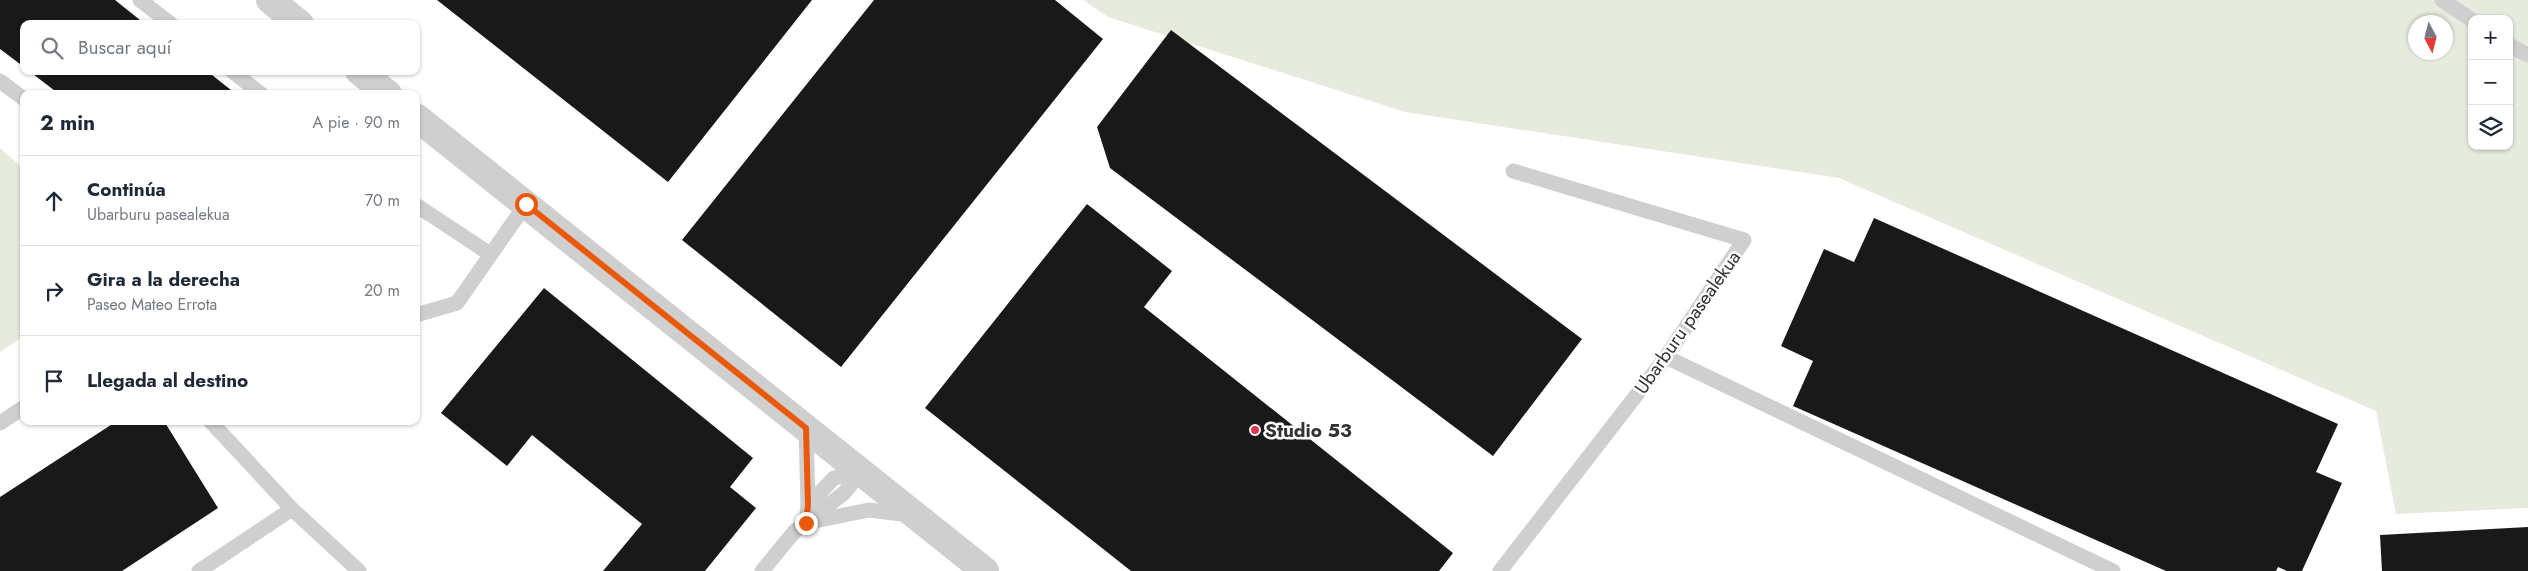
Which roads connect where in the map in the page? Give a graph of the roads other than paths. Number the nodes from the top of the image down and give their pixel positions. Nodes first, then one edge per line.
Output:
1 (140, 0) edge
2 (270, 0) edge
3 (2442, 0) edge
4 (2468, 17) edge
5 (166, 20) edge
6 (295, 20) edge
7 (2513, 47) edge
8 (2528, 55) edge
9 (237, 75) edge
10 (364, 75) edge
11 (0, 81) edge
12 (257, 90) edge
13 (383, 90) edge
14 (20, 96) edge
15 (420, 120) edge
16 (1513, 171) dead end
17 (526, 204) junction
18 (420, 208) edge
19 (490, 254) junction
20 (420, 314) edge
21 (1666, 357) junction
22 (20, 410) edge
23 (0, 423) edge
24 (214, 425) edge
25 (806, 428) junction
26 (861, 472) junction
27 (808, 505) junction
28 (292, 509) junction
29 (916, 516) junction
30 (806, 523) junction
31 (199, 571) edge
32 (359, 571) edge
33 (762, 571) edge
34 (985, 571) edge
35 (1500, 571) edge
36 (2113, 571) edge

1 - 5 lane
2 - 6 street
3 - 4 lane
7 - 8 lane
9 - 12 lane
10 - 13 street
11 - 14 lane
15 - 17 street
16 - 21 lane, Ubarburu pasealekua
17 - 19 lane
17 - 25 street
18 - 19 lane
19 - 20 lane
21 - 35 lane, Ubarburu pasealekua
21 - 36 lane
22 - 23 lane
24 - 28 lane
25 - 26 street
25 - 27 lane
26 - 27 lane
26 - 29 street
26 - 30 lane
27 - 30 lane
28 - 31 lane
28 - 32 lane
29 - 30 lane
29 - 34 street
30 - 33 lane

